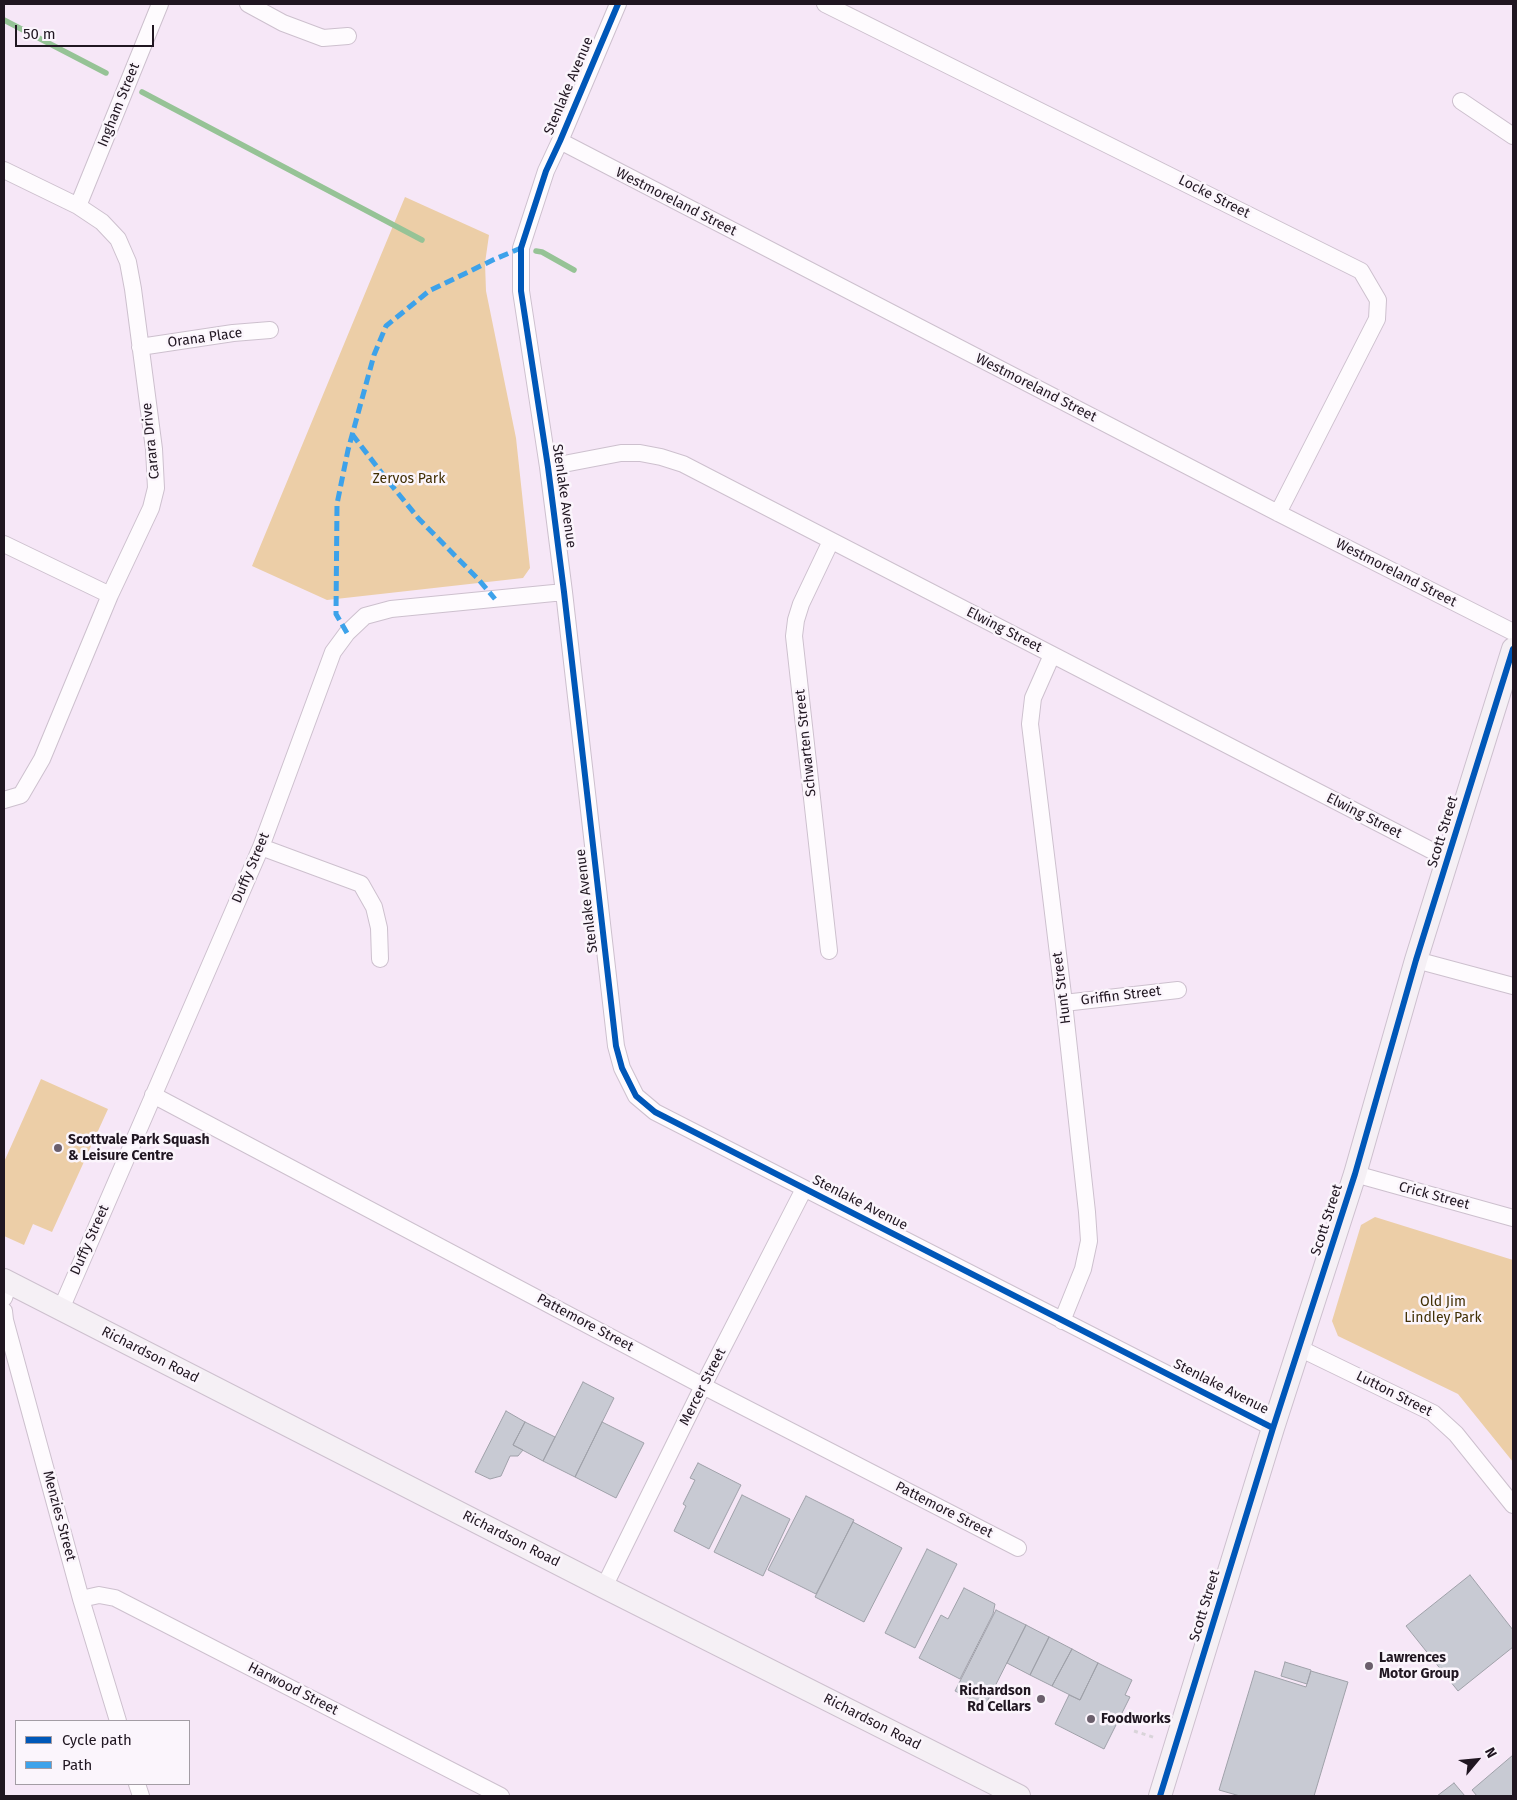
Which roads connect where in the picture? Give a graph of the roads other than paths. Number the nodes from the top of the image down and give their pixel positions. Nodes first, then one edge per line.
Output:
1 (160, 4) edge
2 (248, 4) edge
3 (618, 4) edge
4 (825, 4) edge
5 (348, 36) dead end
6 (1461, 101) dead end
7 (1513, 136) edge
8 (560, 142) junction
9 (4, 170) edge
10 (78, 206) junction
11 (270, 330) dead end
12 (140, 348) junction
13 (548, 467) junction
14 (1278, 512) junction
15 (831, 541) junction
16 (4, 544) edge
17 (564, 592) junction
18 (110, 595) junction
19 (1513, 632) edge
20 (1052, 655) junction
21 (1511, 663) edge
22 (4, 800) edge
23 (261, 847) junction
24 (1448, 858) junction
25 (829, 951) dead end
26 (380, 959) dead end
27 (1416, 960) junction
28 (1513, 986) edge
29 (1178, 990) dead end
30 (1064, 1003) junction
31 (153, 1095) junction
32 (1355, 1174) junction
33 (804, 1189) junction
34 (1513, 1218) edge
35 (6, 1287) edge
36 (61, 1309) junction
37 (4, 1310) edge
38 (1062, 1321) junction
39 (1299, 1348) junction
40 (703, 1386) junction
41 (1273, 1428) junction
42 (1513, 1505) edge
43 (1018, 1548) dead end
44 (604, 1587) junction
45 (81, 1599) junction
46 (118, 1720) edge
47 (491, 1794) edge
48 (1019, 1796) edge
49 (1160, 1796) edge

1 - 10 street, Ingham Street
2 - 5 street
3 - 8 street, Stenlake Avenue
4 - 14 street, Locke Street
6 - 7 street
8 - 13 street, Stenlake Avenue
8 - 14 street, Westmoreland Street
9 - 10 street, Carara Drive
10 - 12 street, Carara Drive
11 - 12 street, Orana Place
12 - 18 street, Carara Drive
13 - 15 street, Elwing Street
13 - 17 street, Stenlake Avenue
14 - 19 street, Westmoreland Street
15 - 20 street, Elwing Street
15 - 25 street, Schwarten Street
16 - 18 street
17 - 23 street, Duffy Street
17 - 33 street, Stenlake Avenue
18 - 22 street, Carara Drive
20 - 24 street, Elwing Street
20 - 30 street, Hunt Street
21 - 24 street, Scott Street
23 - 26 street
23 - 31 street, Duffy Street
24 - 27 street, Scott Street
27 - 28 street
27 - 32 street, Scott Street
29 - 30 street, Griffin Street
30 - 38 street, Hunt Street
31 - 36 street, Duffy Street
31 - 40 street, Pattemore Street
32 - 34 street, Crick Street
32 - 39 street, Scott Street
33 - 38 street, Stenlake Avenue
33 - 40 street, Mercer Street
35 - 36 street, Richardson Road
36 - 44 street, Richardson Road
37 - 45 street, Menzies Street
38 - 41 street, Stenlake Avenue
39 - 41 street, Scott Street
39 - 42 street, Lutton Street
40 - 43 street, Pattemore Street
40 - 44 street, Mercer Street
41 - 49 street, Scott Street
44 - 48 street, Richardson Road
45 - 46 street, Menzies Street
45 - 47 street, Harwood Street

